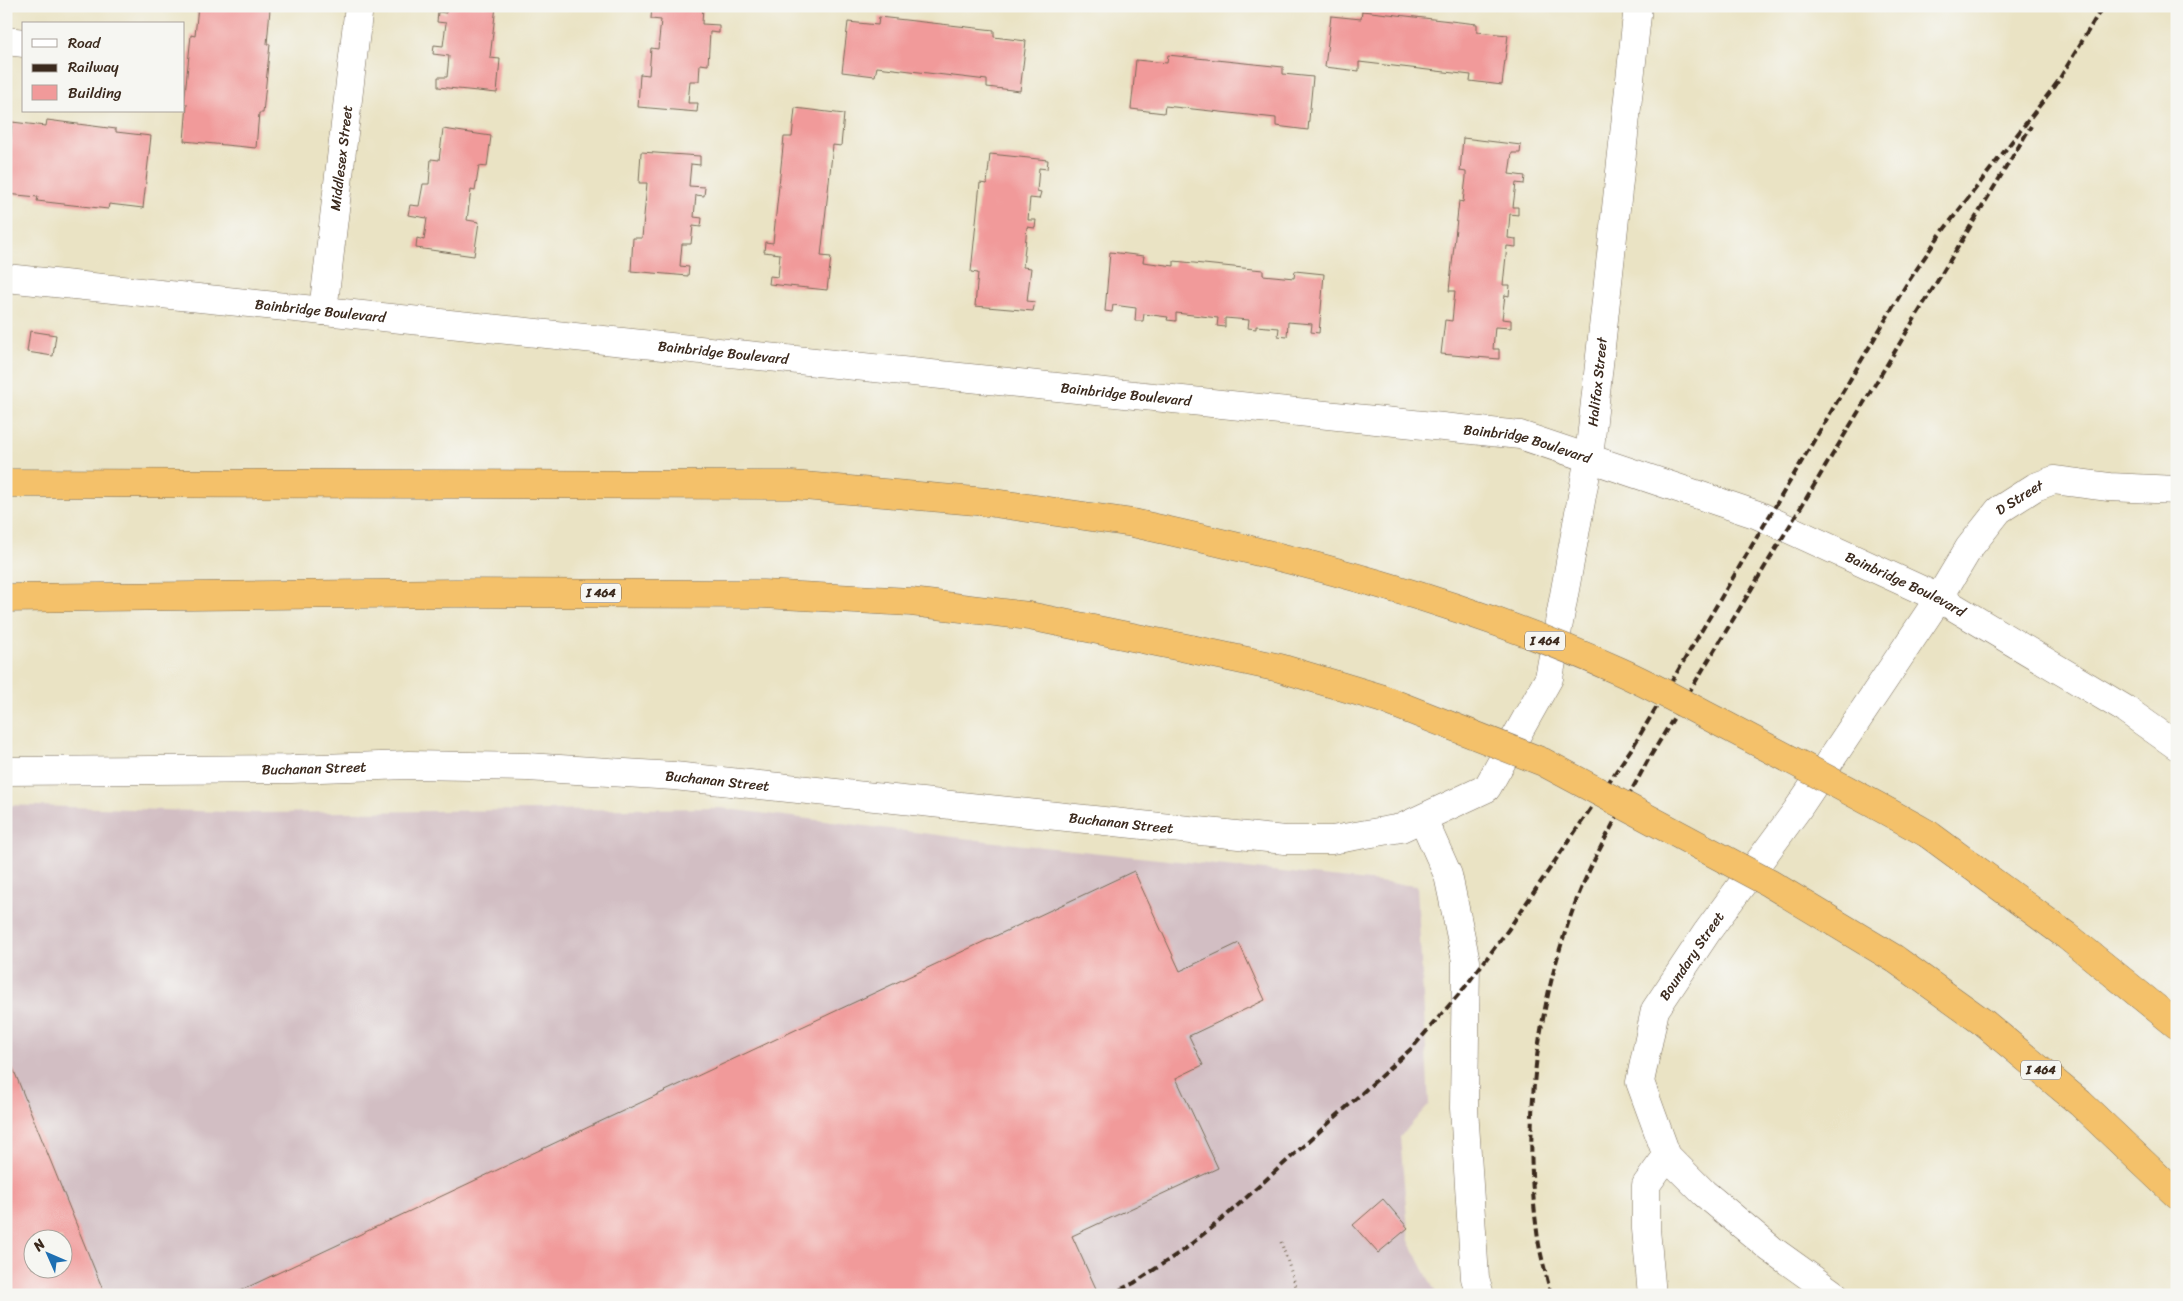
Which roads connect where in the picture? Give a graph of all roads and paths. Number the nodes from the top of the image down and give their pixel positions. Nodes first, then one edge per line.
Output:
1 (359, 6) edge
2 (1638, 6) edge
3 (6, 41) edge
4 (22, 43) edge
5 (6, 278) edge
6 (323, 311) junction
7 (1589, 457) junction
8 (6, 483) edge
9 (2177, 490) edge
10 (6, 598) edge
11 (1940, 598) junction
12 (2177, 746) edge
13 (6, 771) edge
14 (1424, 819) junction
15 (2177, 1024) edge
16 (1667, 1156) junction
17 (2177, 1195) edge
18 (1281, 1242) dead end
19 (1299, 1295) edge
20 (1480, 1295) edge
21 (1652, 1295) edge
22 (1835, 1295) edge

1 - 6 street, Middlesex Street
2 - 7 street, Halifax Street
3 - 4 street
5 - 6 street, Bainbridge Boulevard
6 - 7 street, Bainbridge Boulevard
7 - 11 street, Bainbridge Boulevard
7 - 14 street, Halifax Street
8 - 15 highway, I 464, bridge
9 - 11 street, D Street
10 - 17 highway, I 464, bridge
11 - 12 street, Bainbridge Boulevard
11 - 16 street, Boundary Street
13 - 14 street, Buchanan Street
14 - 20 street
16 - 21 street
16 - 22 street, Boundary Street
18 - 19 path

